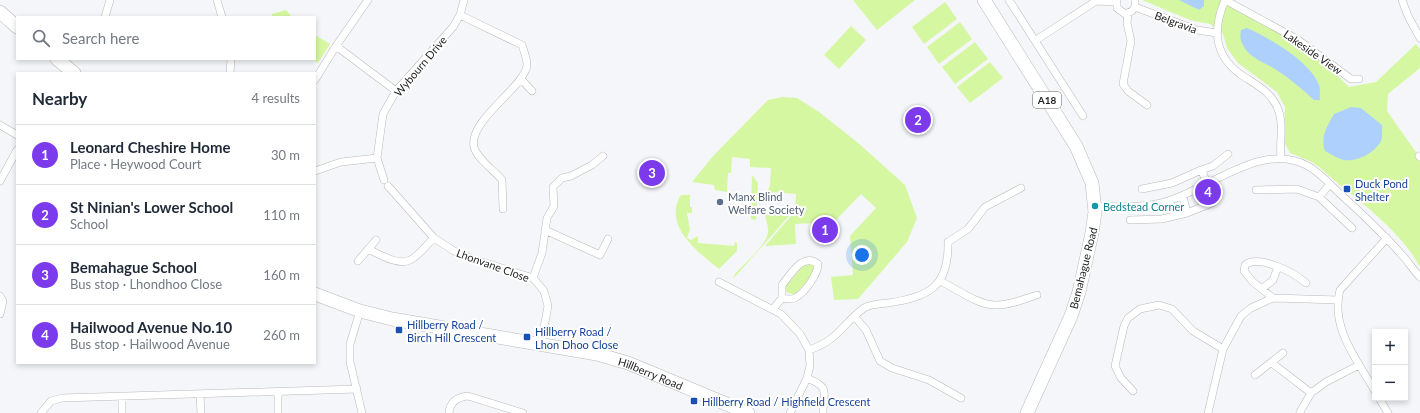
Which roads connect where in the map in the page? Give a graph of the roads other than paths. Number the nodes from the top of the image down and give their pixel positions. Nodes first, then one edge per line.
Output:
1 (110, 0) edge
2 (217, 0) edge
3 (368, 0) edge
4 (464, 0) edge
5 (984, 0) edge
6 (1009, 0) edge
7 (1096, 0) edge
8 (1225, 0) edge
9 (1402, 0) edge
10 (1116, 1) edge
11 (1135, 3) edge
12 (0, 12) edge
13 (1128, 13) junction
14 (460, 15) junction
15 (105, 16) edge
16 (222, 16) edge
17 (16, 26) edge
18 (1217, 33) junction
19 (1420, 38) edge
20 (1036, 40) junction
21 (336, 46) junction
22 (57, 60) edge
23 (232, 60) edge
24 (70, 72) edge
25 (230, 72) edge
26 (316, 78) edge
27 (521, 79) junction
28 (1358, 79) dead end
29 (396, 91) junction
30 (532, 91) dead end
31 (1147, 105) dead end
32 (1083, 116) dead end
33 (0, 125) edge
34 (16, 134) edge
35 (16, 152) edge
36 (1228, 154) dead end
37 (603, 156) dead end
38 (376, 158) junction
39 (1281, 158) junction
40 (1201, 170) junction
41 (316, 171) edge
42 (0, 181) edge
43 (386, 183) joint
44 (1208, 184) junction
45 (1330, 184) junction
46 (1021, 188) dead end
47 (1142, 189) dead end
48 (1256, 190) dead end
49 (1183, 196) junction
50 (1319, 197) junction
51 (1212, 203) dead end
52 (1094, 206) junction
53 (503, 209) dead end
54 (1187, 213) junction
55 (1130, 220) dead end
56 (1352, 228) dead end
57 (545, 230) junction
58 (434, 238) junction
59 (1387, 238) junction
60 (608, 239) dead end
61 (376, 240) dead end
62 (368, 249) junction
63 (358, 261) dead end
64 (1278, 267) junction
65 (1420, 277) edge
66 (533, 278) junction
67 (940, 281) junction
68 (719, 282) dead end
69 (1306, 283) dead end
70 (1263, 288) junction
71 (316, 294) edge
72 (1037, 295) dead end
73 (0, 296) edge
74 (782, 298) junction
75 (1273, 298) junction
76 (1338, 300) junction
77 (773, 309) junction
78 (360, 311) junction
79 (0, 314) edge
80 (855, 317) junction
81 (541, 344) junction
82 (1223, 349) junction
83 (809, 350) junction
84 (1283, 353) dead end
85 (1272, 363) junction
86 (1359, 365) junction
87 (1255, 375) dead end
88 (807, 378) junction
89 (1372, 386) edge
90 (357, 389) junction
91 (1133, 391) dead end
92 (278, 393) junction
93 (1311, 393) junction
94 (200, 395) junction
95 (122, 396) junction
96 (961, 398) dead end
97 (1381, 401) edge
98 (744, 412) edge
99 (1300, 412) dead end
100 (41, 413) edge
101 (122, 413) edge
102 (201, 413) edge
103 (278, 413) edge
104 (362, 413) edge
105 (449, 413) edge
106 (523, 413) edge
107 (790, 413) edge
108 (824, 413) edge
109 (1027, 413) edge
110 (1208, 413) edge
111 (1388, 413) edge

1 - 15 street
2 - 16 street
3 - 21 street
4 - 14 street, Wybourn Drive
5 - 52 highway, Bemahague Road / A18
6 - 20 street
7 - 10 street
7 - 20 street
8 - 18 street
8 - 28 street, Lakeside View
9 - 19 street
10 - 13 street
11 - 13 street
11 - 18 street, Belgravia
12 - 17 highway
13 - 31 street
14 - 27 street
14 - 29 street, Wybourn Drive
18 - 39 street
20 - 32 street
21 - 26 street
21 - 29 street
22 - 24 highway
23 - 25 street
27 - 30 street
27 - 53 street
29 - 38 street, Wybourn Drive
33 - 34 street
35 - 42 street
36 - 40 street
37 - 57 street
38 - 41 street
38 - 43 street, Wybourn Drive
39 - 44 street
39 - 45 street
40 - 44 street
40 - 47 street
43 - 58 street, Lhonvane Close
44 - 49 street
45 - 50 street
45 - 59 street
46 - 67 street
48 - 50 street
49 - 52 street
49 - 54 street
50 - 56 street
51 - 54 street
52 - 109 highway, Bemahague Road / A18
54 - 55 street
57 - 60 street
57 - 66 street
58 - 62 street
58 - 66 street, Lhonvane Close
59 - 65 street
59 - 76 street
61 - 62 street
62 - 63 street
64 - 69 street
64 - 70 street
64 - 70 street
66 - 81 street, Lhonvane Close
67 - 72 street
67 - 80 street
68 - 77 street
70 - 75 street
71 - 78 highway, Hillberry Road
73 - 79 street
74 - 74 street
74 - 77 street
75 - 76 street
75 - 82 street
76 - 86 street
77 - 83 street
78 - 81 highway, Hillberry Road
78 - 90 street
80 - 83 street
80 - 96 street
81 - 98 highway, Hillberry Road
82 - 91 street
82 - 110 street
83 - 88 street
84 - 85 street
85 - 87 street
85 - 93 street
86 - 89 street
86 - 93 street
88 - 107 street
88 - 108 street
90 - 92 street
90 - 104 street
92 - 94 street
92 - 103 street
93 - 99 street
94 - 95 street
94 - 102 street
95 - 100 street
95 - 101 street
97 - 111 street
105 - 106 street

